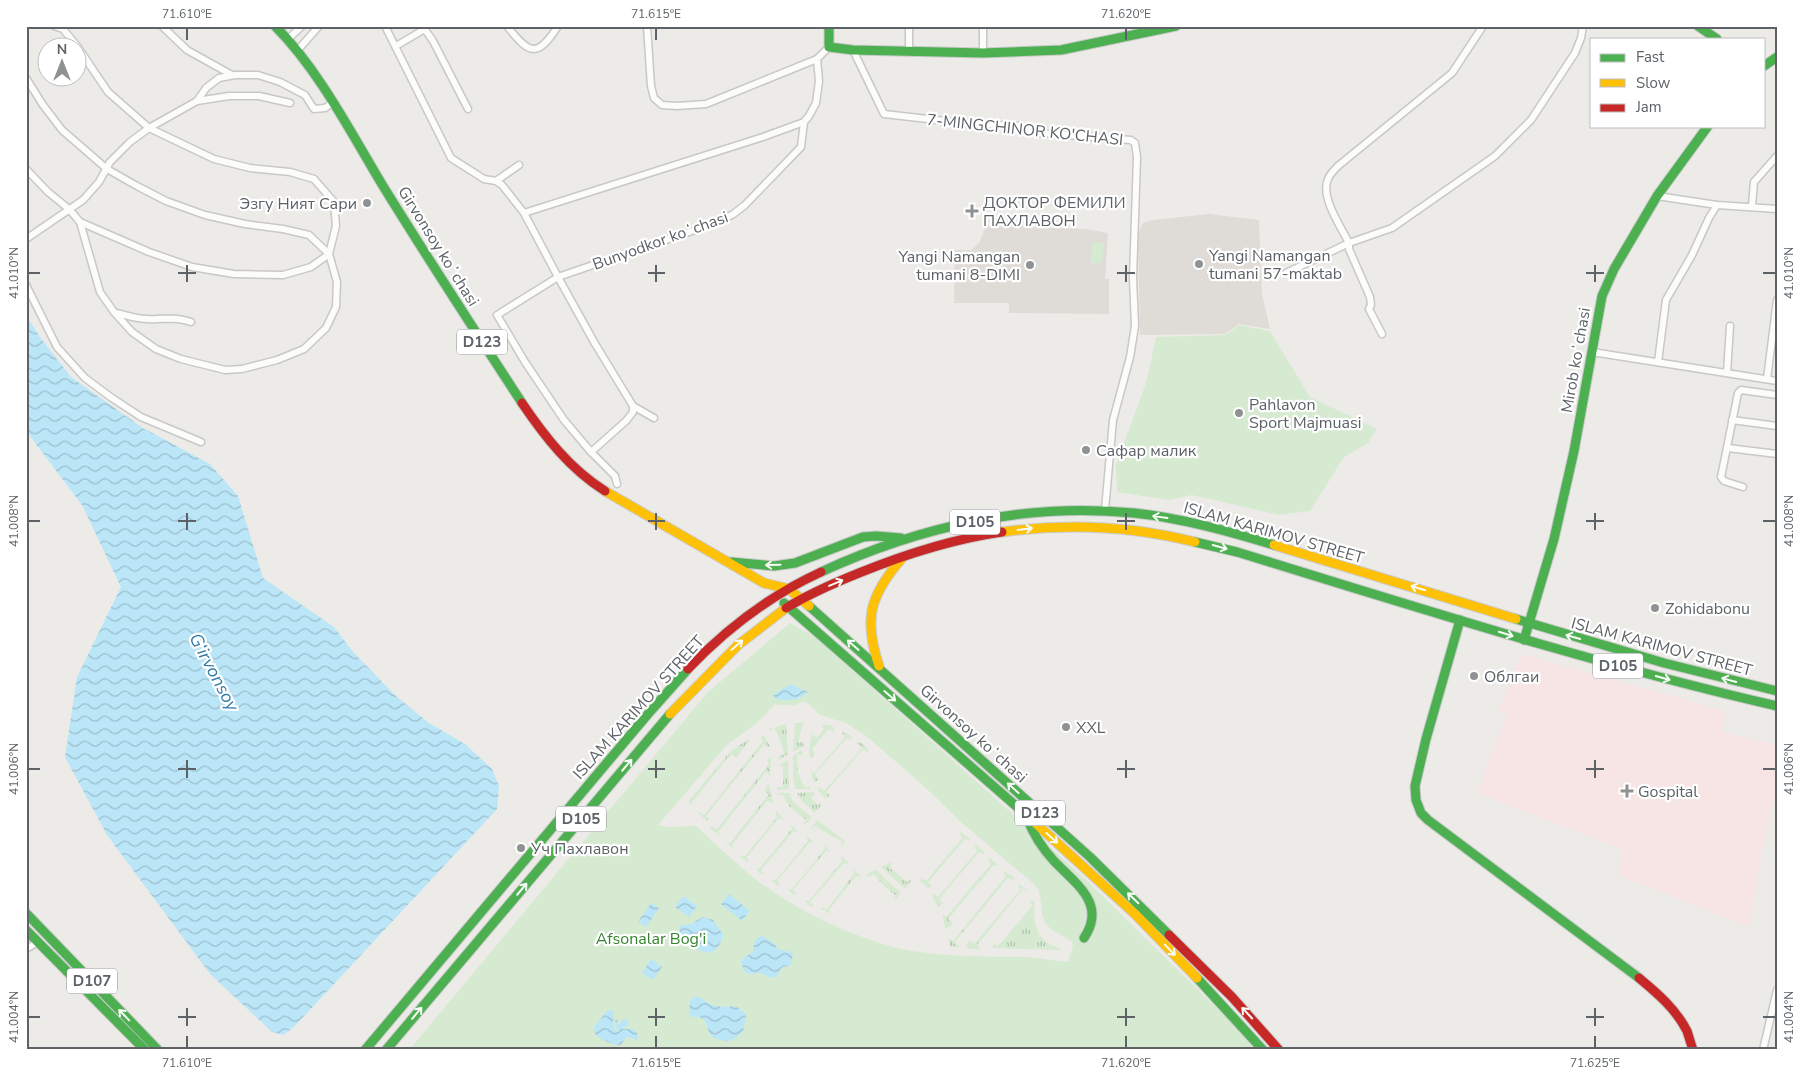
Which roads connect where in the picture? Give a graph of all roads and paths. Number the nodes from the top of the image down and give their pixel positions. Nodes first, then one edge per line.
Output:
1 (54, 26) edge
2 (162, 26) edge
3 (275, 26) edge
4 (302, 26) edge
5 (319, 26) edge
6 (385, 26) edge
7 (507, 26) edge
8 (558, 26) edge
9 (647, 26) edge
10 (828, 26) edge
11 (909, 26) edge
12 (983, 26) edge
13 (1176, 26) edge
14 (1483, 26) edge
15 (1583, 26) edge
16 (1698, 26) edge
17 (1716, 38) edge
18 (288, 39) junction
19 (396, 46) junction
20 (828, 47) junction
21 (853, 50) junction
22 (297, 51) junction
23 (909, 52) junction
24 (983, 53) junction
25 (1777, 57) edge
26 (817, 59) junction
27 (1766, 65) edge
28 (232, 75) junction
29 (26, 78) edge
30 (196, 100) junction
31 (290, 103) dead end
32 (332, 103) junction
33 (468, 109) dead end
34 (804, 122) junction
35 (149, 128) junction
36 (1707, 128) edge
37 (1777, 156) edge
38 (519, 165) dead end
39 (26, 168) edge
40 (107, 169) junction
41 (496, 181) junction
42 (1657, 196) junction
43 (1716, 205) junction
44 (1752, 206) junction
45 (69, 209) junction
46 (1777, 209) edge
47 (524, 212) junction
48 (80, 222) junction
49 (26, 239) edge
50 (1349, 243) junction
51 (329, 254) junction
52 (1286, 273) dead end
53 (558, 277) junction
54 (26, 285) edge
55 (1777, 300) edge
56 (114, 312) junction
57 (191, 322) dead end
58 (1730, 326) dead end
59 (1382, 334) dead end
60 (1592, 352) junction
61 (1658, 362) junction
62 (1726, 372) junction
63 (1767, 379) junction
64 (1777, 380) edge
65 (1777, 395) edge
66 (633, 406) junction
67 (654, 418) dead end
68 (1732, 420) junction
69 (1777, 426) edge
70 (201, 442) dead end
71 (1728, 448) junction
72 (591, 452) junction
73 (1777, 454) edge
74 (618, 484) dead end
75 (1743, 487) dead end
76 (1106, 510) junction
77 (904, 538) junction
78 (906, 554) junction
79 (1314, 558) junction
80 (724, 561) junction
81 (1308, 575) junction
82 (764, 583) junction
83 (789, 589) junction
84 (776, 597) junction
85 (800, 599) junction
86 (788, 606) junction
87 (1460, 620) junction
88 (1529, 624) junction
89 (1524, 640) junction
90 (881, 669) junction
91 (1777, 691) edge
92 (1777, 706) edge
93 (1026, 815) junction
94 (26, 913) edge
95 (26, 930) edge
96 (1084, 938) dead end
97 (38, 942) junction
98 (26, 949) edge
99 (1210, 975) junction
100 (1202, 984) junction
101 (1777, 990) edge
102 (1232, 997) junction
103 (1226, 1008) junction
104 (143, 1049) edge
105 (158, 1050) edge
106 (365, 1050) edge
107 (386, 1050) edge
108 (1263, 1050) edge
109 (1279, 1050) edge
110 (1693, 1050) edge
111 (1763, 1050) edge

1 - 35 street
2 - 28 street
3 - 18 main road, Girvonsoy koʻchasi / D123
4 - 18 street
5 - 22 street
6 - 19 street
7 - 8 street
9 - 26 street
10 - 20 main road
11 - 23 street
12 - 24 street
13 - 24 main road
14 - 50 street
15 - 50 street
16 - 17 main road
18 - 22 main road, Girvonsoy koʻchasi / D123
19 - 33 street
19 - 41 street
20 - 21 main road
20 - 26 street
21 - 23 main road
21 - 76 street, 7-MINGCHINOR KO'CHASI
22 - 32 main road, Girvonsoy koʻchasi / D123
23 - 24 main road
25 - 27 main road
26 - 34 street, Bunyodkor koʻchasi
28 - 30 street
28 - 32 street
29 - 40 street
30 - 31 street
30 - 35 street
32 - 80 main road, Girvonsoy koʻchasi / D123
34 - 47 street
34 - 53 street, Bunyodkor koʻchasi
35 - 40 street
35 - 51 street
36 - 42 main road, Mirob koʻchasi
37 - 44 street
38 - 41 street
39 - 45 street
40 - 45 street
40 - 51 street
41 - 47 street
42 - 43 street
42 - 60 main road, Mirob koʻchasi
43 - 44 street
43 - 61 street
44 - 46 street
45 - 48 street
45 - 49 street
47 - 53 street
48 - 51 street
48 - 56 street
50 - 52 street
50 - 59 street
51 - 56 street
53 - 66 street
53 - 72 street, Bunyodkor koʻchasi
54 - 70 street
55 - 63 street
56 - 57 street
58 - 62 street
60 - 61 street
60 - 88 main road, Mirob koʻchasi
61 - 62 street
62 - 63 street
63 - 64 street
65 - 68 street
66 - 67 street
66 - 72 street
68 - 69 street
68 - 71 street
71 - 73 street
71 - 75 street
72 - 74 street, Bunyodkor koʻchasi
76 - 77 main road, ISLAM KARIMOV STREET / D105
79 -> 76 main road, ISLAM KARIMOV STREET / D105
77 -> 80 main road
77 - 83 main road, ISLAM KARIMOV STREET / D105
78 -> 81 main road, ISLAM KARIMOV STREET / D105
85 -> 78 main road, ISLAM KARIMOV STREET / D105
78 - 90 main road
79 - 81 main road
88 -> 79 main road, ISLAM KARIMOV STREET / D105
80 - 82 main road, Girvonsoy koʻchasi / D123
81 - 87 main road, ISLAM KARIMOV STREET / D105
82 - 83 main road, Girvonsoy koʻchasi / D123
82 - 84 main road, Girvonsoy koʻchasi / D123
83 - 84 main road, ISLAM KARIMOV STREET / D105
83 - 85 main road, Girvonsoy koʻchasi / D123
84 - 86 main road, D123
84 - 106 main road, ISLAM KARIMOV STREET / D105
85 - 86 main road, ISLAM KARIMOV STREET / D105
90 -> 85 main road, Girvonsoy koʻchasi / D123
86 -> 93 main road, Girvonsoy koʻchasi / D123
107 -> 86 main road, ISLAM KARIMOV STREET / D105
87 -> 89 main road, ISLAM KARIMOV STREET / D105
87 - 110 main road
88 - 89 main road, Mirob koʻchasi
91 -> 88 main road, ISLAM KARIMOV STREET / D105
89 -> 92 main road, ISLAM KARIMOV STREET / D105
99 -> 90 main road, Girvonsoy koʻchasi / D123
93 - 96 main road
93 -> 100 main road, Girvonsoy koʻchasi / D123
105 -> 94 main road, D107
95 - 97 main road, D107
97 - 98 street
97 - 104 main road, D107
99 - 100 main road
99 - 102 main road, Girvonsoy koʻchasi / D123
100 - 103 main road, Girvonsoy koʻchasi / D123
101 - 111 street
102 - 103 main road
109 -> 102 main road, Girvonsoy koʻchasi / D123
103 - 108 main road, Girvonsoy koʻchasi / D123

